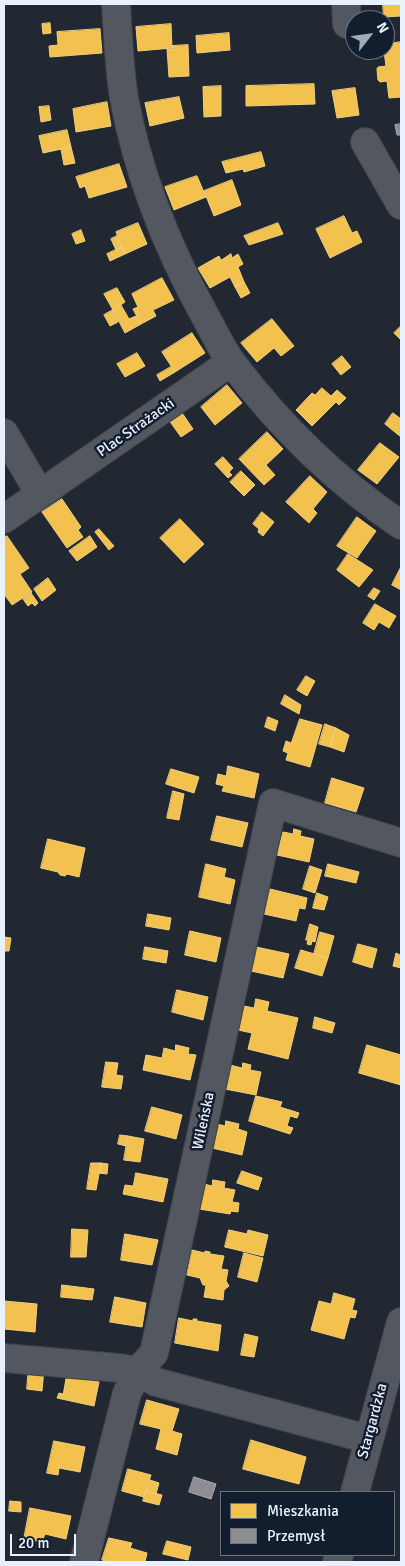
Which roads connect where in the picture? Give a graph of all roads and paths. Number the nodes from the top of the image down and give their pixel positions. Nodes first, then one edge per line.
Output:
1 (116, 4) edge
2 (365, 142) dead end
3 (401, 205) edge
4 (231, 362) junction
5 (4, 432) edge
6 (40, 494) junction
7 (4, 519) edge
8 (401, 525) edge
9 (401, 844) edge
10 (401, 1322) edge
11 (4, 1358) edge
12 (138, 1371) junction
13 (368, 1439) junction
14 (355, 1491) edge
15 (84, 1562) edge

1 - 4 street
2 - 3 street
4 - 6 street, Plac Strażacki
4 - 8 street
5 - 6 street
6 - 7 street, Plac Strażacki
9 - 12 street, Wileńska
10 - 13 street, Stargardzka
11 - 12 street
12 - 13 street
12 - 15 street, Wileńska
13 - 14 street, Stargardzka

